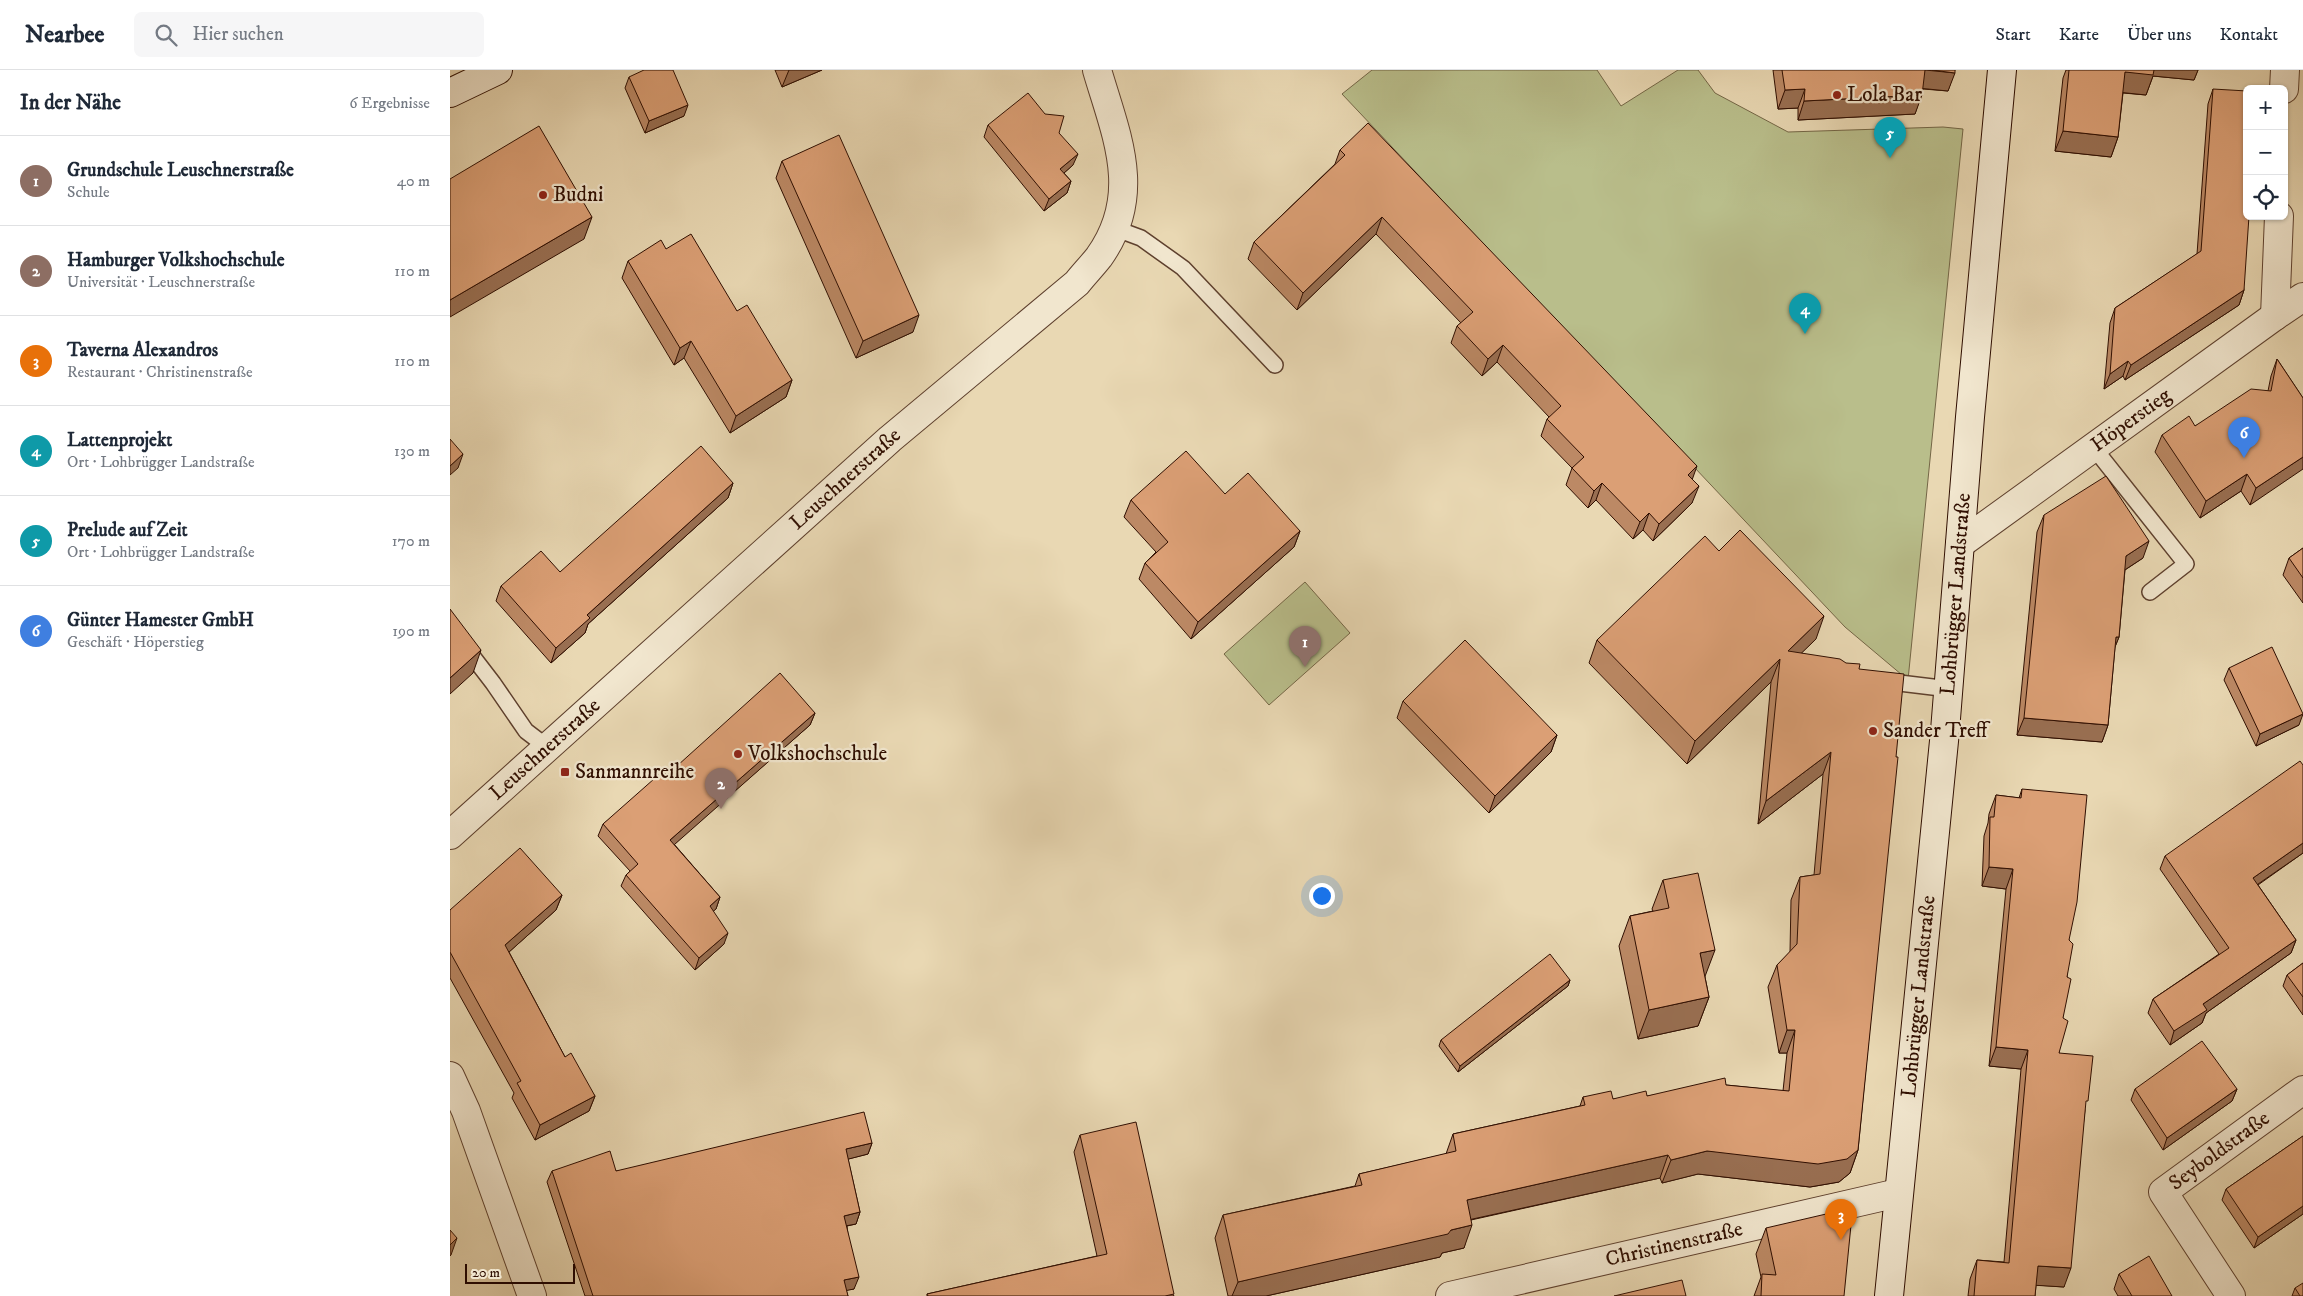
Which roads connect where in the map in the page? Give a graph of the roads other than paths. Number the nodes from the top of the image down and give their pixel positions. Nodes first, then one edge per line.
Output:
1 (498, 70) edge
2 (1098, 70) edge
3 (2002, 70) edge
4 (2284, 70) edge
5 (2284, 85) edge
6 (450, 93) edge
7 (2279, 220) edge
8 (1114, 228) junction
9 (2303, 298) edge
10 (2274, 316) junction
11 (1275, 365) dead end
12 (2090, 443) junction
13 (1960, 544) junction
14 (2150, 592) dead end
15 (450, 627) edge
16 (1866, 679) edge
17 (1948, 689) junction
18 (547, 747) junction
19 (450, 835) edge
20 (450, 1076) edge
21 (2303, 1090) edge
22 (1898, 1193) junction
23 (532, 1296) edge
24 (1450, 1296) edge
25 (1889, 1296) edge
26 (2231, 1296) edge

1 - 6 street
2 - 8 street, Leuschnerstraße
3 - 13 street, Lohbrügger Landstraße
4 - 5 street
7 - 10 street
8 - 11 lane
8 - 18 street, Leuschnerstraße
9 - 10 street, Höperstieg
10 - 12 street, Höperstieg
12 - 13 street, Höperstieg
12 - 14 lane
13 - 17 street, Lohbrügger Landstraße
15 - 18 lane
16 - 17 lane
17 - 22 street, Lohbrügger Landstraße
18 - 19 street, Leuschnerstraße
20 - 23 street
21 - 26 street, Seyboldstraße
22 - 24 street, Christinenstraße
22 - 25 street, Lohbrügger Landstraße

